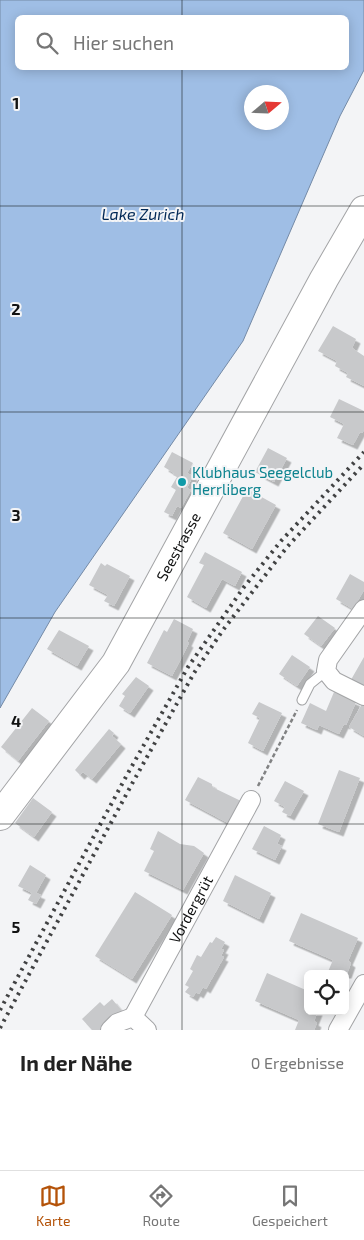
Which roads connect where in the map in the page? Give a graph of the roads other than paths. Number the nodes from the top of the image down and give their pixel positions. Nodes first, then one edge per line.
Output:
1 (364, 210) edge
2 (364, 609) edge
3 (326, 671) junction
4 (364, 696) edge
5 (302, 700) road end
6 (251, 800) road end
7 (0, 816) edge
8 (364, 984) edge
9 (133, 1017) junction
10 (110, 1030) edge
11 (147, 1030) edge
12 (338, 1030) edge

1 - 7 main road, Seestrasse
2 - 3 street
3 - 4 street
3 - 5 lane
6 - 9 street, Vordergrüt
8 - 12 street
9 - 10 street
9 - 11 street

